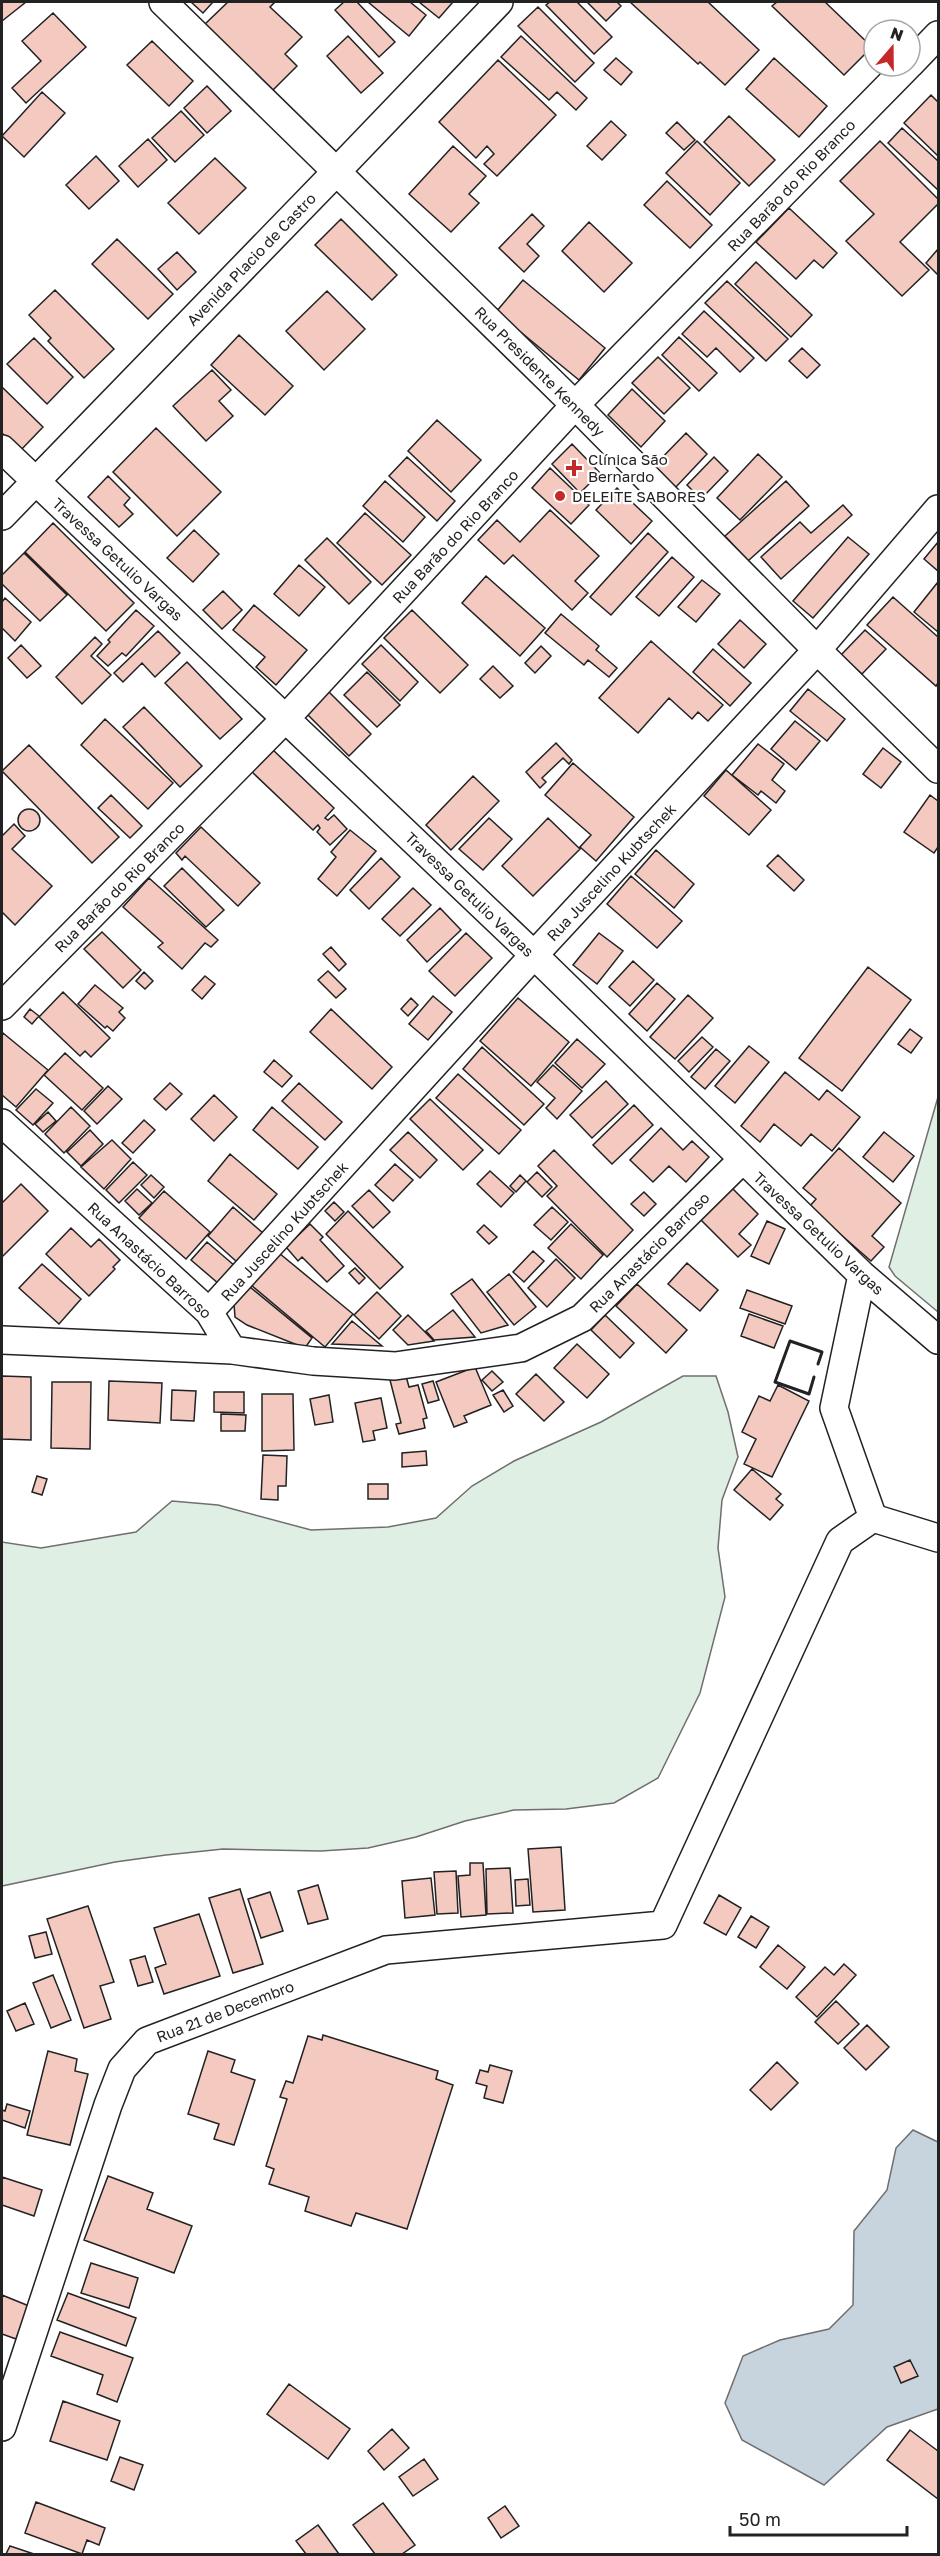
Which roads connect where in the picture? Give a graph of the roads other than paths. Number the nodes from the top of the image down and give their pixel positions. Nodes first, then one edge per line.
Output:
1 (162, 2) edge
2 (499, 2) edge
3 (939, 35) edge
4 (922, 52) edge
5 (896, 78) edge
6 (336, 172) junction
7 (575, 405) junction
8 (2, 449) edge
9 (35, 480) junction
10 (939, 509) edge
11 (2, 516) edge
12 (817, 650) junction
13 (286, 718) junction
14 (939, 769) edge
15 (534, 955) junction
16 (2, 1006) edge
17 (2, 1123) edge
18 (742, 1160) junction
19 (862, 1275) junction
20 (209, 1312) junction
21 (2, 1340) edge
22 (939, 1340) edge
23 (232, 1350) junction
24 (873, 1518) junction
25 (939, 1539) edge
26 (2, 2427) edge

1 - 6 street, Rua Presidente Kennedy
2 - 6 street, Avenida Placio de Castro
3 - 4 street, Rua Barão do Rio Branco
5 - 7 street, Rua Barão do Rio Branco
6 - 7 street, Rua Presidente Kennedy
6 - 9 street, Avenida Placio de Castro
7 - 12 street, Rua Presidente Kennedy
7 - 13 street, Rua Barão do Rio Branco
8 - 9 street, Travessa Getulio Vargas
9 - 11 street, Avenida Placio de Castro
9 - 13 street, Travessa Getulio Vargas
10 - 12 street, Rua Juscelino Kubtschek
12 - 14 street, Rua Presidente Kennedy
12 - 15 street, Rua Juscelino Kubtschek
13 - 15 street, Travessa Getulio Vargas
13 - 16 street, Rua Barão do Rio Branco
15 - 18 street, Travessa Getulio Vargas
15 - 20 street, Rua Juscelino Kubtschek
17 - 20 street, Rua Anastácio Barroso
18 - 19 street, Travessa Getulio Vargas
18 - 23 street, Rua Anastácio Barroso
19 - 22 street, Travessa Getulio Vargas
19 - 24 street
20 - 23 street, Rua Anastácio Barroso
21 - 23 street
24 - 25 street
24 - 26 street, Rua 21 de Decembro

